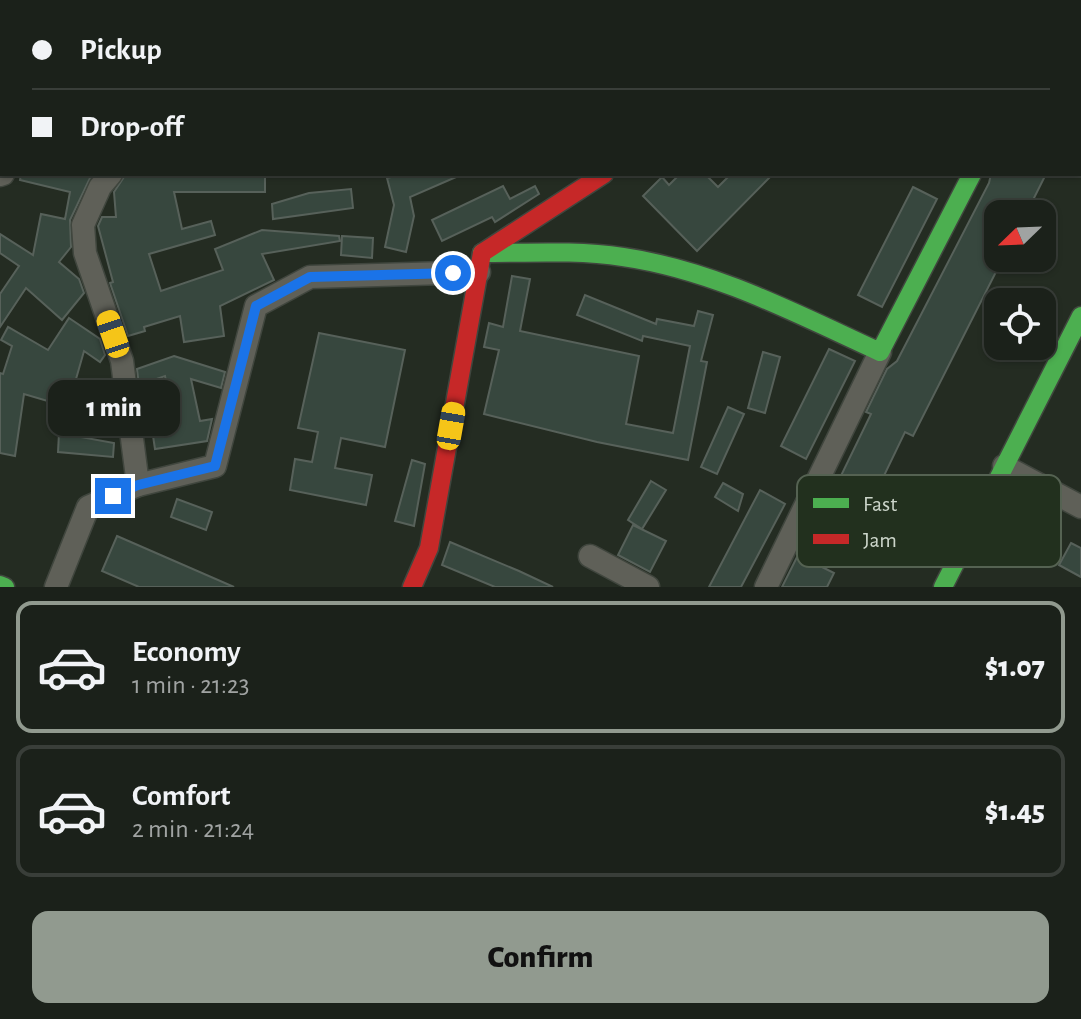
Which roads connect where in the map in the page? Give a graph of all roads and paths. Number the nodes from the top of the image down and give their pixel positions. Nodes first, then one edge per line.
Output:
1 (109, 176) edge
2 (601, 176) edge
3 (971, 176) edge
4 (481, 262) junction
5 (1081, 316) edge
6 (880, 352) junction
7 (1004, 466) junction
8 (820, 475) edge
9 (999, 475) edge
10 (1021, 475) edge
11 (138, 485) junction
12 (1061, 496) edge
13 (1081, 507) edge
14 (797, 523) edge
15 (590, 556) dead end
16 (953, 567) edge
17 (56, 587) edge
18 (412, 587) edge
19 (648, 587) edge
20 (766, 587) edge
21 (943, 587) edge

1 - 11 street
2 - 4 street
3 - 6 street
4 - 6 street
4 - 11 street
4 - 18 street
5 - 7 street
6 - 8 street
7 - 9 street
7 - 10 street
11 - 17 street
12 - 13 street
14 - 20 street
15 - 19 street
16 - 21 street

